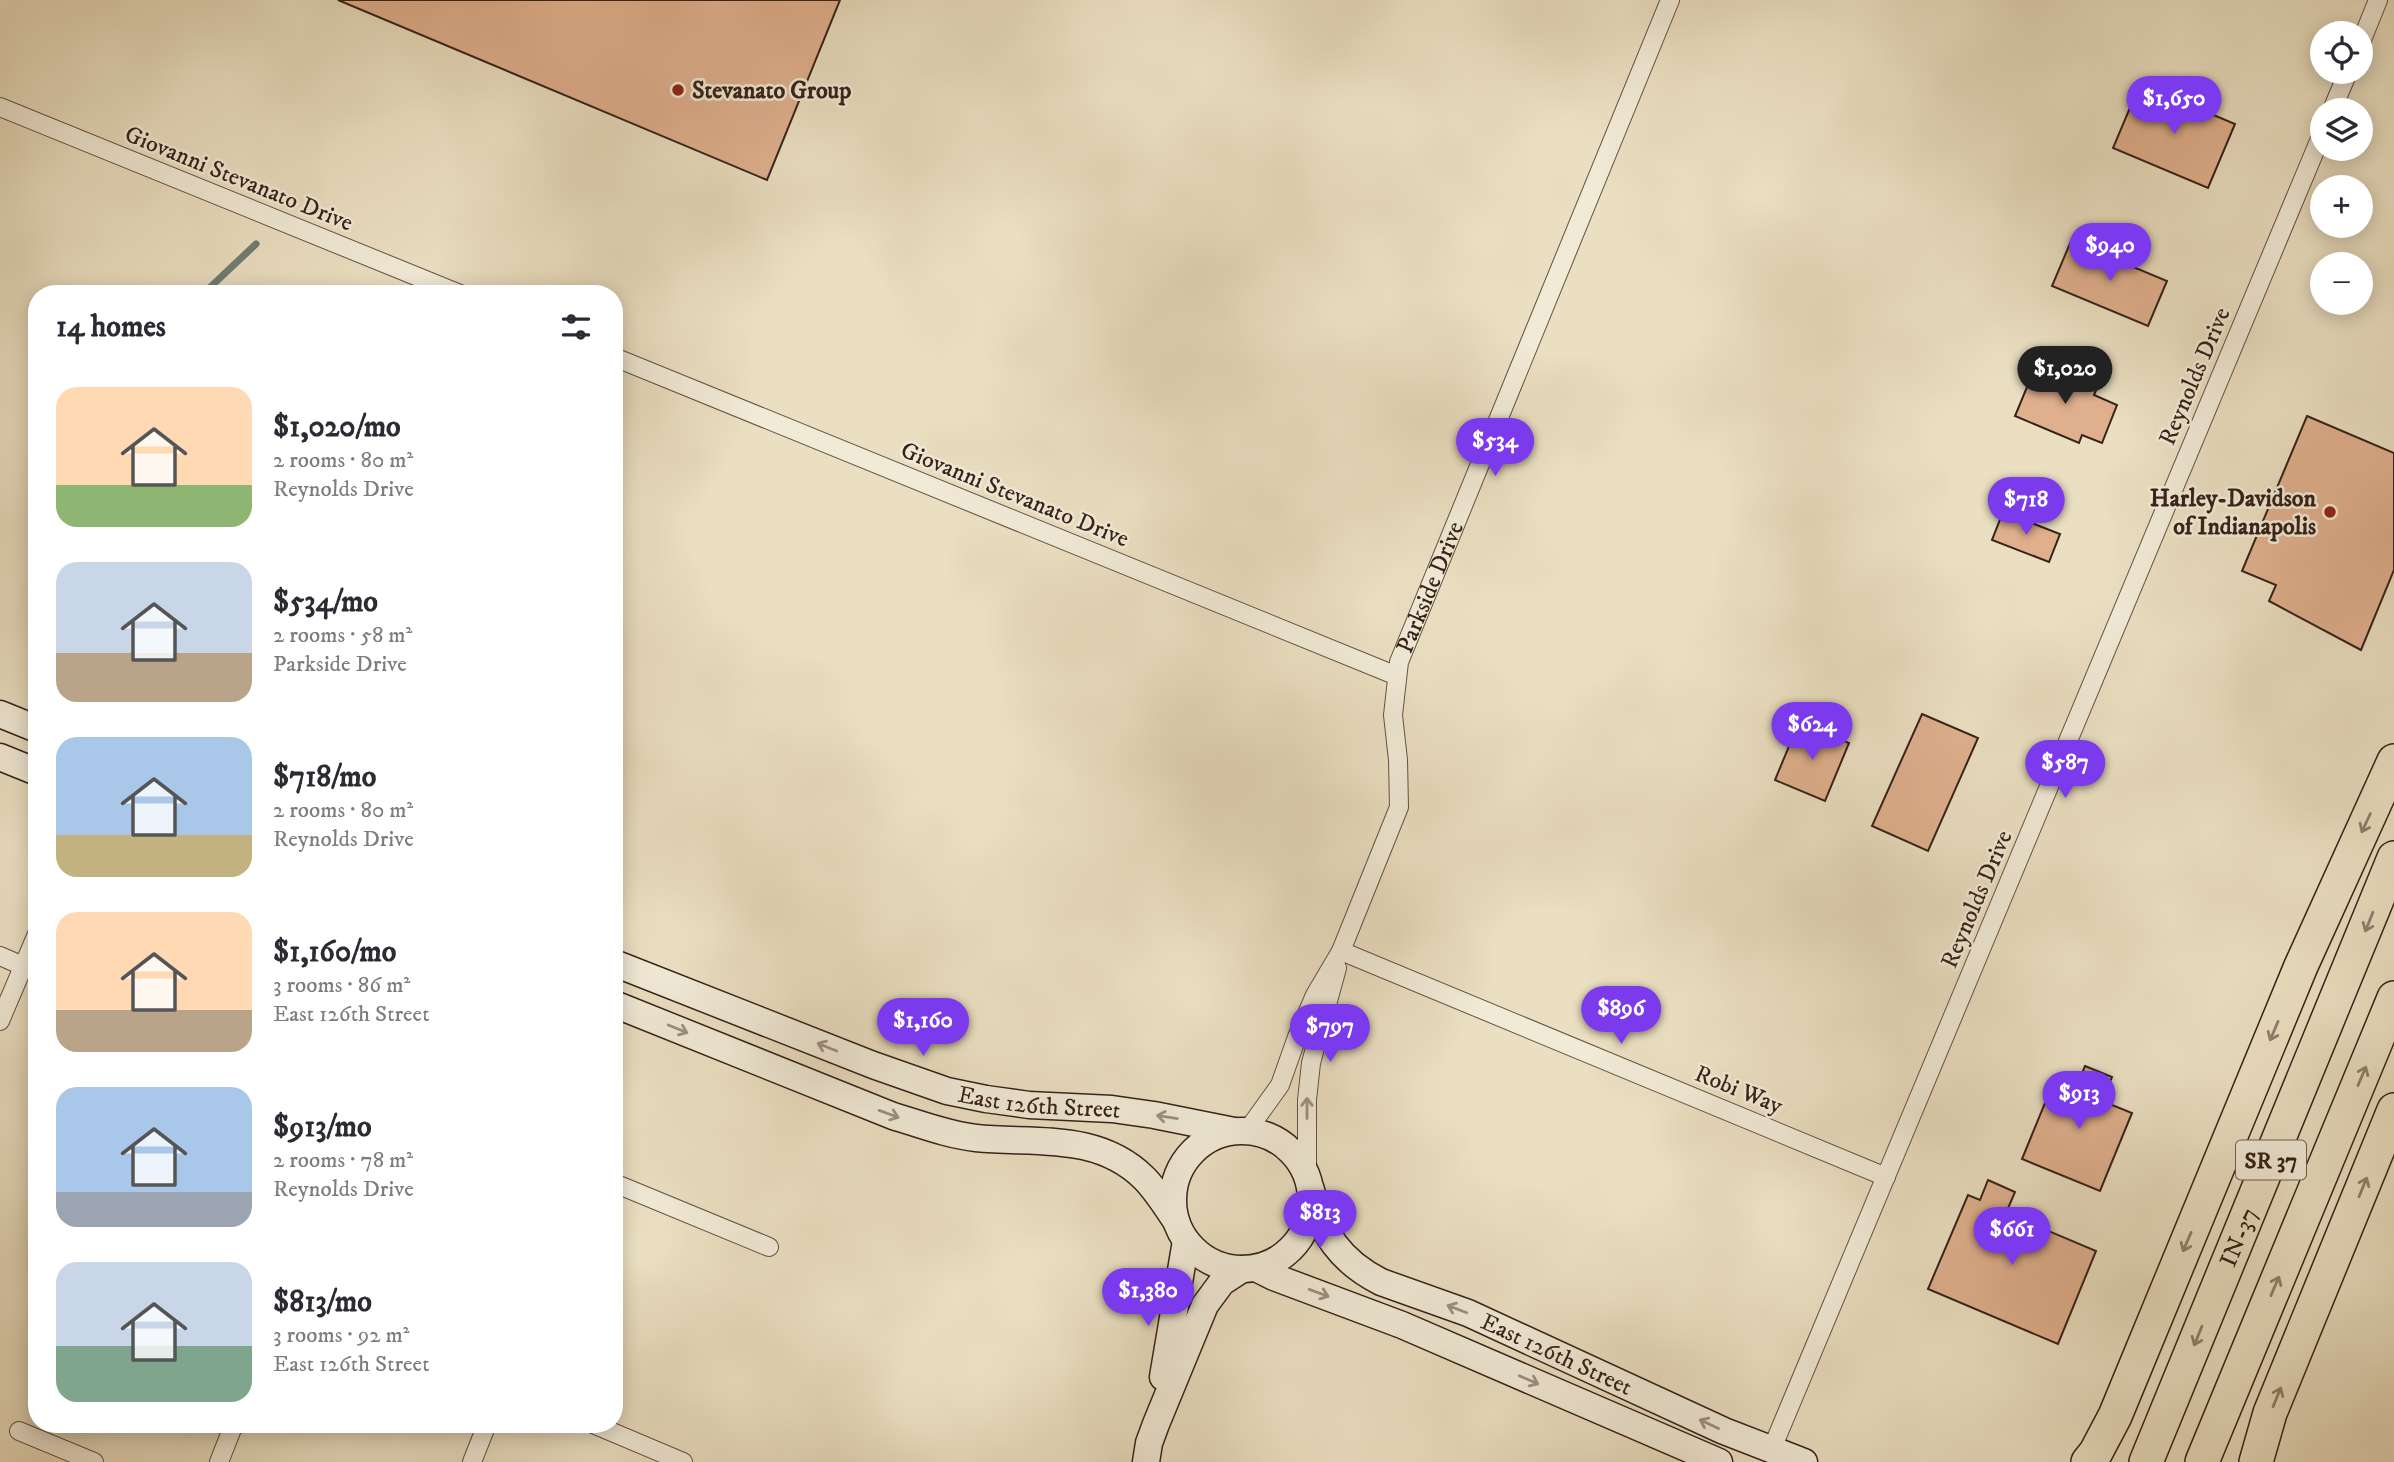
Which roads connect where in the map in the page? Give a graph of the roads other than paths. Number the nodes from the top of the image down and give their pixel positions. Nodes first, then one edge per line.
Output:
1 (1670, 0) edge
2 (2378, 0) edge
3 (2370, 21) edge
4 (0, 107) edge
5 (2311, 161) edge
6 (438, 285) edge
7 (623, 361) edge
8 (1397, 676) junction
9 (0, 714) edge
10 (28, 725) edge
11 (0, 757) edge
12 (2394, 761) edge
13 (28, 768) edge
14 (2394, 858) edge
15 (1341, 951) junction
16 (28, 955) edge
17 (0, 956) edge
18 (23, 966) junction
19 (623, 967) edge
20 (2394, 998) edge
21 (623, 1008) edge
22 (0, 1021) edge
23 (2394, 1110) edge
24 (1240, 1131) junction
25 (1886, 1177) junction
26 (1309, 1183) junction
27 (623, 1187) edge
28 (1181, 1231) junction
29 (769, 1247) dead end
30 (1249, 1269) junction
31 (1156, 1424) junction
32 (19, 1432) dead end
33 (230, 1433) edge
34 (483, 1433) edge
35 (614, 1433) edge
36 (1771, 1451) junction
37 (94, 1462) edge
38 (219, 1462) edge
39 (472, 1462) edge
40 (683, 1462) edge
41 (1146, 1462) edge
42 (1719, 1462) edge
43 (1804, 1462) edge
44 (2088, 1462) edge
45 (2147, 1462) edge
46 (2202, 1462) edge
47 (2256, 1462) edge

1 - 8 street, Parkside Drive
2 - 3 street
4 - 6 street, Giovanni Stevanato Drive
5 - 25 street, Reynolds Drive
7 - 8 street, Giovanni Stevanato Drive
8 - 15 street, Parkside Drive
9 - 10 main road
11 - 13 main road
12 -> 44 highway
14 -> 45 highway, IN-37 / SR 37
15 - 24 street, Parkside Drive
15 - 25 street, Robi Way
26 -> 15 street, Parkside Drive
16 - 18 street
17 - 18 street
18 - 22 street
24 -> 19 main road, East 126th Street
46 -> 20 highway, IN-37 / SR 37
21 -> 28 main road, East 126th Street
47 -> 23 highway
24 - 26 main road
24 - 28 main road
25 - 36 street, Reynolds Drive
26 - 30 main road
36 -> 26 main road, East 126th Street
27 - 29 street
28 - 30 main road
28 - 31 main road
30 - 31 main road
30 -> 42 main road, East 126th Street
31 - 41 main road
32 - 37 street
33 - 38 street
34 - 39 street
35 - 40 street
36 - 43 main road, East 126th Street

